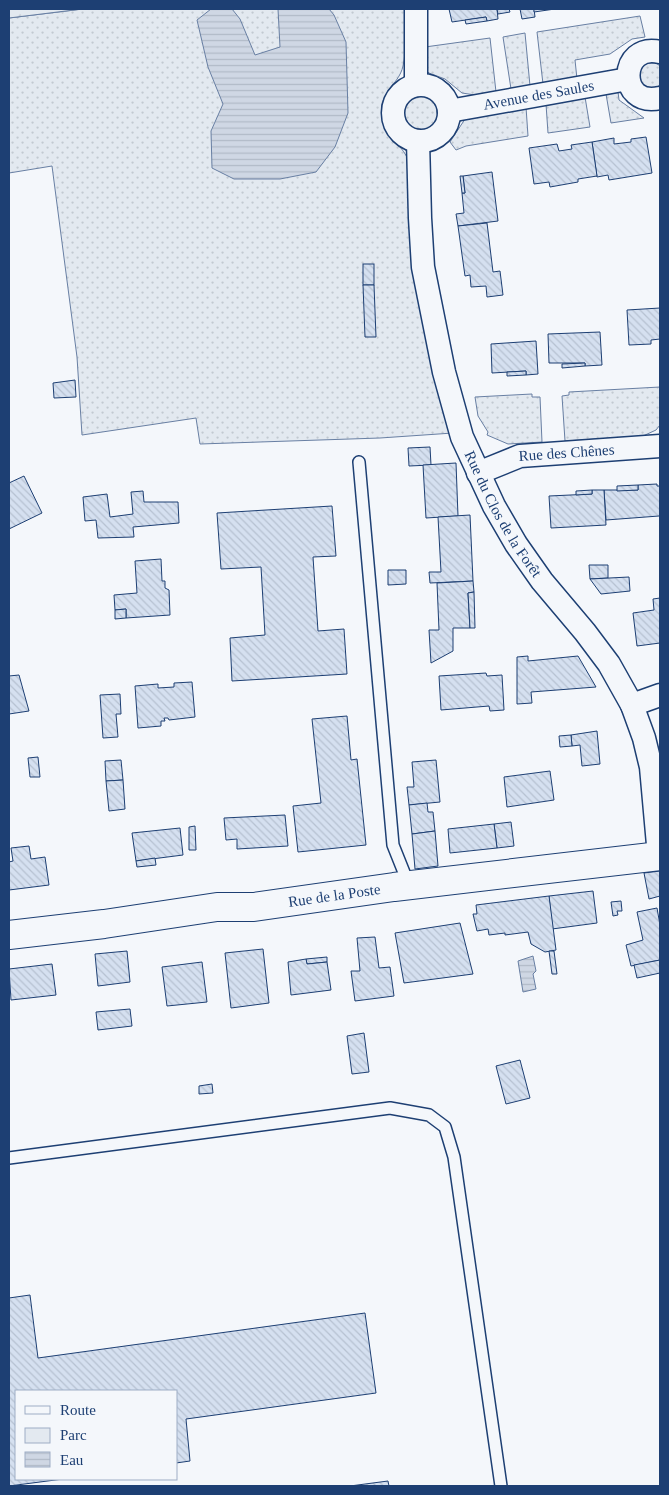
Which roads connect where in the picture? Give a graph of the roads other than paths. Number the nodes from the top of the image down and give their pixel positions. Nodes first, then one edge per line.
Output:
1 (416, 9) edge
2 (660, 52) edge
3 (628, 79) junction
4 (416, 85) junction
5 (660, 98) edge
6 (449, 111) junction
7 (418, 141) junction
8 (660, 446) edge
9 (359, 462) dead end
10 (478, 473) junction
11 (660, 695) edge
12 (632, 705) junction
13 (660, 856) edge
14 (409, 885) junction
15 (9, 935) edge
16 (9, 1158) edge
17 (501, 1486) edge

1 - 4 street
2 - 3 street
3 - 5 street
3 - 6 street, Avenue des Saules
4 - 6 street
4 - 7 street
6 - 7 street
7 - 10 street, Rue du Clos de la Forêt
8 - 10 street, Rue des Chênes
9 - 14 lane
10 - 12 street, Rue du Clos de la Forêt
11 - 12 street
12 - 13 street, Rue du Clos de la Forêt
13 - 14 street, Rue de la Poste
14 - 15 street, Rue de la Poste
16 - 17 lane

